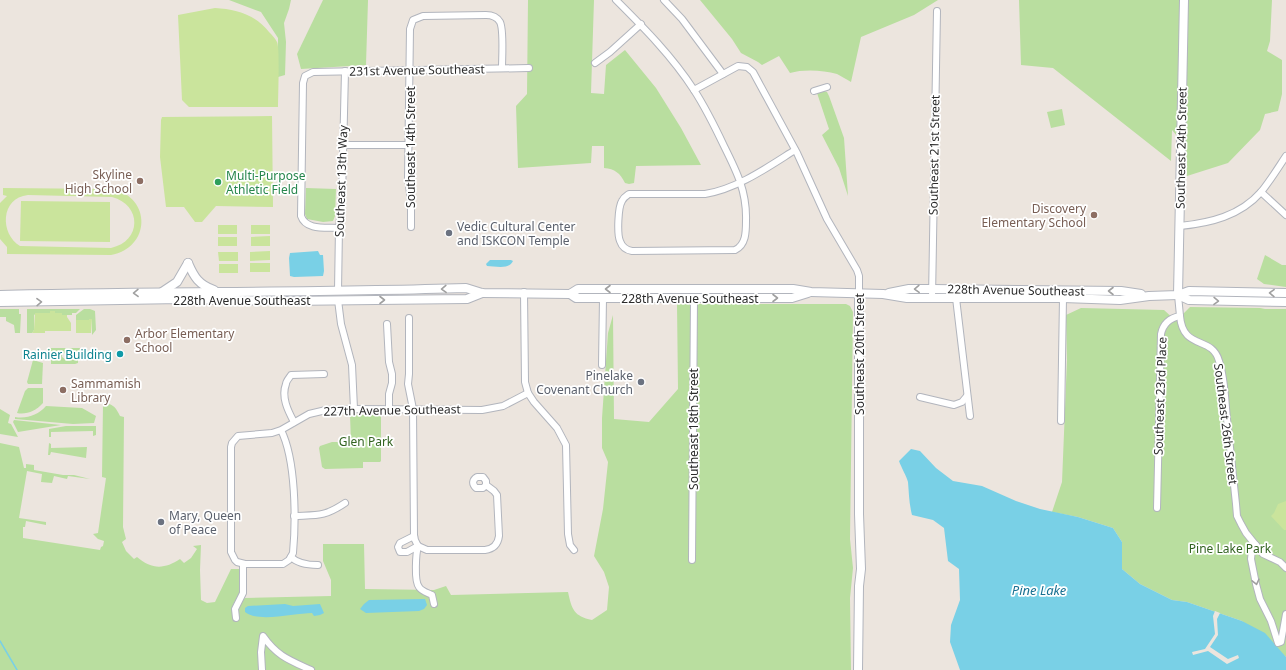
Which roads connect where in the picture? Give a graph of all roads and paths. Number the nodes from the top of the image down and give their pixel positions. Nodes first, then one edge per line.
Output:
1 (664, 0) edge
2 (1184, 0) edge
3 (620, 1) edge
4 (937, 11) dead end
5 (641, 24) junction
6 (595, 63) dead end
7 (502, 68) junction
8 (529, 68) dead end
9 (410, 70) junction
10 (345, 71) junction
11 (723, 74) junction
12 (827, 87) dead end
13 (694, 90) junction
14 (814, 92) dead end
15 (344, 145) junction
16 (409, 145) junction
17 (795, 150) junction
18 (1286, 156) edge
19 (741, 181) junction
20 (1261, 192) junction
21 (1286, 215) edge
22 (1180, 226) junction
23 (411, 227) dead end
24 (339, 228) junction
25 (932, 289) junction
26 (366, 290) junction
27 (1020, 290) junction
28 (338, 291) junction
29 (162, 292) junction
30 (220, 292) junction
31 (299, 292) junction
32 (524, 292) junction
33 (810, 292) junction
34 (482, 293) junction
35 (859, 293) junction
36 (1286, 293) edge
37 (570, 294) junction
38 (884, 294) junction
39 (0, 295) edge
40 (1178, 295) junction
41 (1149, 296) junction
42 (603, 298) junction
43 (694, 298) junction
44 (932, 298) junction
45 (956, 298) junction
46 (987, 298) junction
47 (1063, 298) junction
48 (338, 300) junction
49 (0, 302) edge
50 (1286, 302) edge
51 (1180, 316) junction
52 (409, 318) dead end
53 (387, 324) dead end
54 (602, 365) dead end
55 (324, 374) dead end
56 (528, 393) junction
57 (967, 396) junction
58 (920, 397) dead end
59 (354, 409) junction
60 (413, 409) junction
61 (390, 410) junction
62 (970, 416) dead end
63 (1062, 421) dead end
64 (294, 422) junction
65 (281, 430) junction
66 (486, 485) dead end
67 (345, 503) dead end
68 (1157, 508) dead end
69 (294, 516) junction
70 (414, 536) junction
71 (1256, 545) junction
72 (418, 546) junction
73 (574, 550) dead end
74 (290, 559) junction
75 (692, 560) dead end
76 (243, 564) junction
77 (318, 565) dead end
78 (1286, 568) edge
79 (434, 604) dead end
80 (1286, 614) edge
81 (236, 618) dead end
82 (262, 670) edge
83 (311, 670) edge
84 (858, 670) edge

1 - 11 street
2 - 22 main road, Southeast 24th Street
3 - 5 street
4 - 25 street, Southeast 21st Street
5 - 6 street
5 - 13 street
7 - 8 street, 231st Avenue Southeast
7 - 9 street, 231st Avenue Southeast
7 - 9 street, Southeast 14th Street
9 - 10 street, 231st Avenue Southeast
9 - 16 street, Southeast 14th Street
10 - 15 street, Southeast 13th Way
10 - 24 street, 231st Avenue Southeast
11 - 13 street
11 - 17 street, Southeast 20th Street
12 - 14 street
13 - 19 street
15 - 16 street
15 - 24 street, Southeast 13th Way
16 - 23 street, Southeast 14th Street
17 - 19 street
17 - 35 street, Southeast 20th Street
18 - 20 street
19 - 19 street
20 - 21 street
20 - 22 street
22 - 40 main road, Southeast 24th Street
24 - 28 street, Southeast 13th Way
25 - 27 main road, 228th Avenue Southeast
25 -> 38 main road, 228th Avenue Southeast
25 - 44 street, Southeast 21st Street
26 - 28 main road, 228th Avenue Southeast
34 -> 26 main road, 228th Avenue Southeast
26 - 48 main road
41 -> 27 main road, 228th Avenue Southeast
27 - 46 main road
28 - 31 main road, 228th Avenue Southeast
29 - 30 main road, 228th Avenue Southeast
29 - 30 main road
29 -> 39 main road, 228th Avenue Southeast
30 - 31 main road, 228th Avenue Southeast
31 - 48 main road
32 - 34 main road, 228th Avenue Southeast
32 - 37 main road, 228th Avenue Southeast
32 - 56 street
33 - 35 main road, 228th Avenue Southeast
33 -> 37 main road, 228th Avenue Southeast
43 -> 33 main road, 228th Avenue Southeast
48 -> 34 main road, 228th Avenue Southeast
35 - 38 main road, 228th Avenue Southeast
35 - 84 main road, Southeast 20th Street
36 -> 40 main road, 228th Avenue Southeast
37 - 42 main road, 228th Avenue Southeast
38 - 44 main road, 228th Avenue Southeast
40 - 41 main road, 228th Avenue Southeast
40 -> 50 main road, 228th Avenue Southeast
40 - 51 street
41 - 47 main road, 228th Avenue Southeast
42 - 43 main road, 228th Avenue Southeast
42 - 54 street
43 - 75 street, Southeast 18th Street
44 - 45 main road, 228th Avenue Southeast
45 - 46 main road, 228th Avenue Southeast
45 - 57 street
46 - 47 main road, 228th Avenue Southeast
47 - 63 street
49 -> 48 main road, 228th Avenue Southeast
48 - 59 street
51 - 68 street, Southeast 23rd Place
51 - 71 street, Southeast 26th Street
52 - 60 street
53 - 61 street
55 - 64 street
56 - 60 street, 227th Avenue Southeast
56 - 73 street
57 - 58 street
57 - 62 street
59 - 61 street, 227th Avenue Southeast
59 - 64 street, 227th Avenue Southeast
60 - 61 street, 227th Avenue Southeast
60 - 70 street
64 - 65 street, 227th Avenue Southeast
65 - 69 street
65 - 76 street, 227th Avenue Southeast
66 - 72 street
67 - 69 street
69 - 74 street
70 - 72 street
70 - 72 street
71 - 78 street, Southeast 26th Street
71 -> 80 street
72 - 79 street
74 - 76 street
74 - 77 street
76 - 81 street
82 - 83 street

